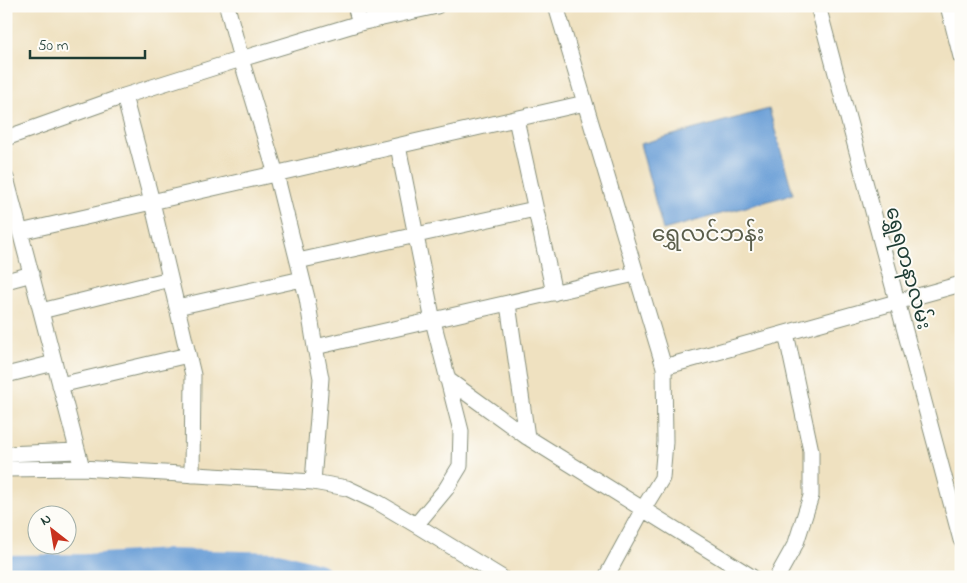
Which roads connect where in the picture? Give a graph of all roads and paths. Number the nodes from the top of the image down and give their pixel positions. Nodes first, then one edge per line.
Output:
1 (227, 6) edge
2 (355, 6) edge
3 (437, 6) edge
4 (556, 6) edge
5 (818, 6) edge
6 (948, 6) edge
7 (956, 22) edge
8 (360, 23) junction
9 (961, 57) edge
10 (242, 59) junction
11 (124, 96) junction
12 (585, 103) junction
13 (516, 119) junction
14 (6, 138) edge
15 (398, 146) junction
16 (276, 174) junction
17 (6, 178) edge
18 (152, 202) junction
19 (536, 209) junction
20 (20, 232) junction
21 (416, 235) junction
22 (298, 261) junction
23 (32, 274) junction
24 (635, 274) junction
25 (170, 279) junction
26 (302, 279) junction
27 (6, 282) edge
28 (961, 284) edge
29 (554, 293) junction
30 (897, 302) junction
31 (508, 304) junction
32 (177, 307) junction
33 (41, 311) junction
34 (432, 321) junction
35 (786, 333) junction
36 (315, 346) junction
37 (188, 355) junction
38 (54, 362) junction
39 (664, 367) junction
40 (6, 375) edge
41 (447, 379) junction
42 (60, 385) junction
43 (527, 437) junction
44 (77, 451) junction
45 (6, 454) edge
46 (82, 468) junction
47 (6, 469) edge
48 (192, 474) junction
49 (313, 482) junction
50 (643, 509) junction
51 (416, 525) junction
52 (961, 540) edge
53 (501, 577) edge
54 (606, 577) edge
55 (752, 577) edge
56 (777, 577) edge

1 - 10 street
2 - 8 street
3 - 8 street
4 - 12 street
5 - 30 street, ရွှေရတနာလမ်း
6 - 7 street
7 - 9 street
8 - 10 street
10 - 11 street
10 - 16 street
11 - 14 street
11 - 18 street
12 - 13 street
12 - 24 street
13 - 15 street
13 - 19 street
15 - 16 street
15 - 21 street
16 - 18 street
16 - 22 street
17 - 20 street
18 - 20 street
18 - 25 street
19 - 21 street
19 - 29 street
20 - 23 street
21 - 22 street
21 - 34 street
22 - 26 street
23 - 27 street
23 - 33 street
24 - 29 street
24 - 39 street
25 - 32 street
25 - 33 street
26 - 32 street
26 - 36 street
28 - 30 street
29 - 31 street
30 - 35 street
30 - 52 street, ရွှေရတနာလမ်း
31 - 34 street
31 - 43 street
32 - 37 street
33 - 38 street
34 - 36 street
34 - 41 street
35 - 39 street
35 - 56 street
36 - 49 street
37 - 42 street
37 - 48 street
38 - 40 street
38 - 42 street
39 - 50 street
41 - 43 street
41 - 51 street
42 - 44 street
43 - 50 street
44 - 45 street
44 - 46 street
46 - 47 street
46 - 48 street
48 - 49 street
49 - 51 street
50 - 54 street
50 - 55 street
51 - 53 street

